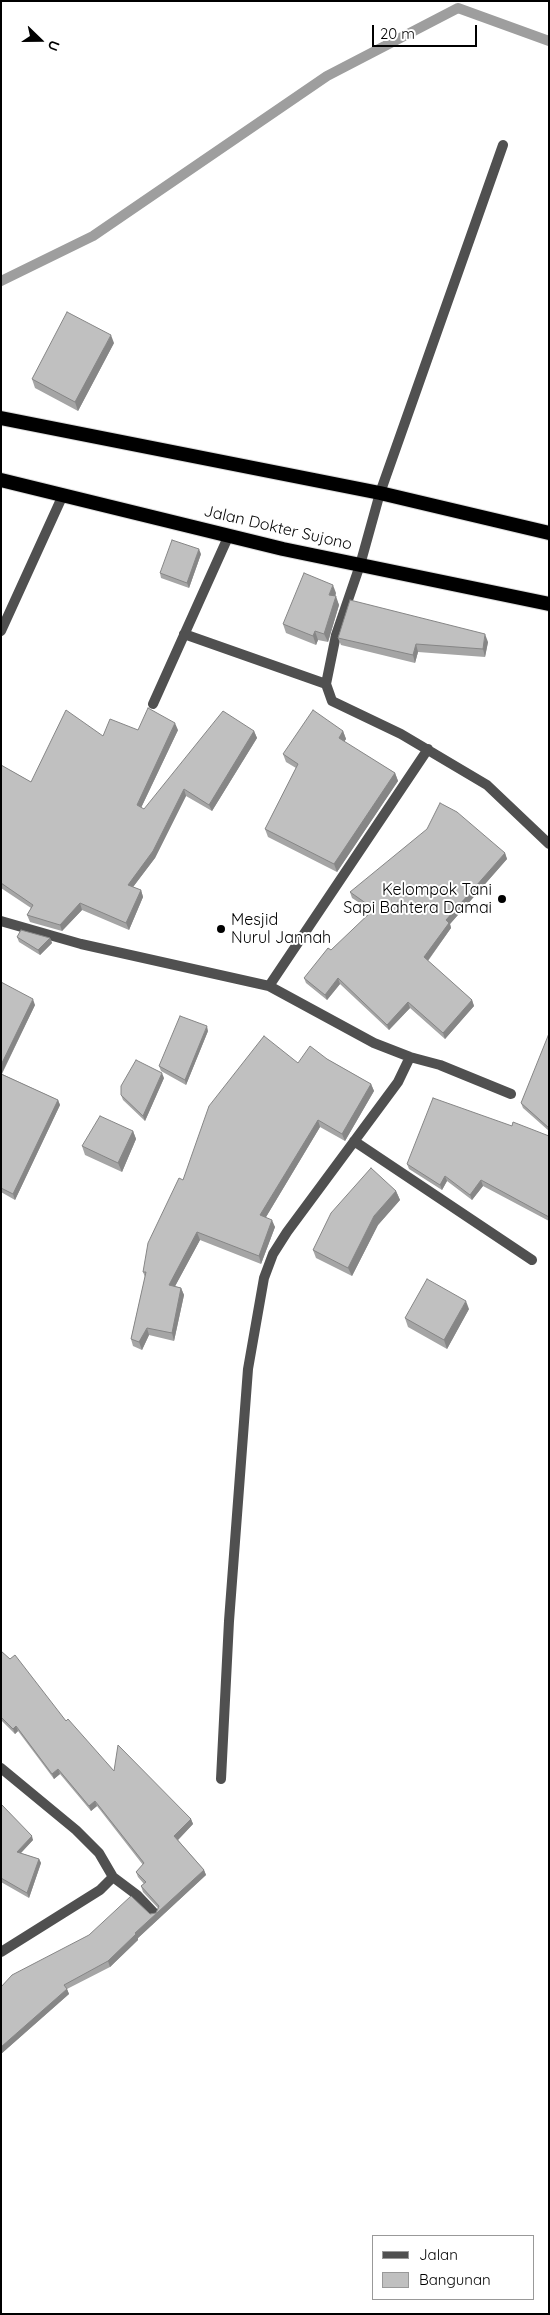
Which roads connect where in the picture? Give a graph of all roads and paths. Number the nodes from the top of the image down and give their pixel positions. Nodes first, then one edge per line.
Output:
1 (503, 145) dead end
2 (1, 418) edge
3 (1, 480) edge
4 (380, 493) junction
5 (63, 495) junction
6 (549, 533) edge
7 (228, 535) junction
8 (360, 565) junction
9 (549, 604) edge
10 (1, 631) edge
11 (184, 634) junction
12 (326, 684) junction
13 (153, 704) dead end
14 (428, 749) junction
15 (549, 844) edge
16 (1, 921) edge
17 (269, 986) junction
18 (410, 1057) junction
19 (511, 1094) dead end
20 (354, 1142) junction
21 (532, 1260) dead end
22 (1, 1768) edge
23 (222, 1779) dead end
24 (113, 1877) junction
25 (154, 1913) edge
26 (1, 1952) edge

1 - 4 street
2 - 4 highway
3 - 5 highway, Jalan Dokter Sujono
4 - 6 highway
4 - 8 street
5 - 7 highway, Jalan Dokter Sujono
5 - 10 street
7 - 8 highway, Jalan Dokter Sujono
7 - 11 street
8 - 9 highway, Jalan Dokter Sujono
8 - 12 street
11 - 12 street
11 - 13 street
12 - 14 street
14 - 15 street
14 - 17 street
16 - 17 street
17 - 18 street
18 - 19 street
18 - 20 street
20 - 21 street
20 - 23 street
22 - 24 street
24 - 25 street
24 - 26 street

